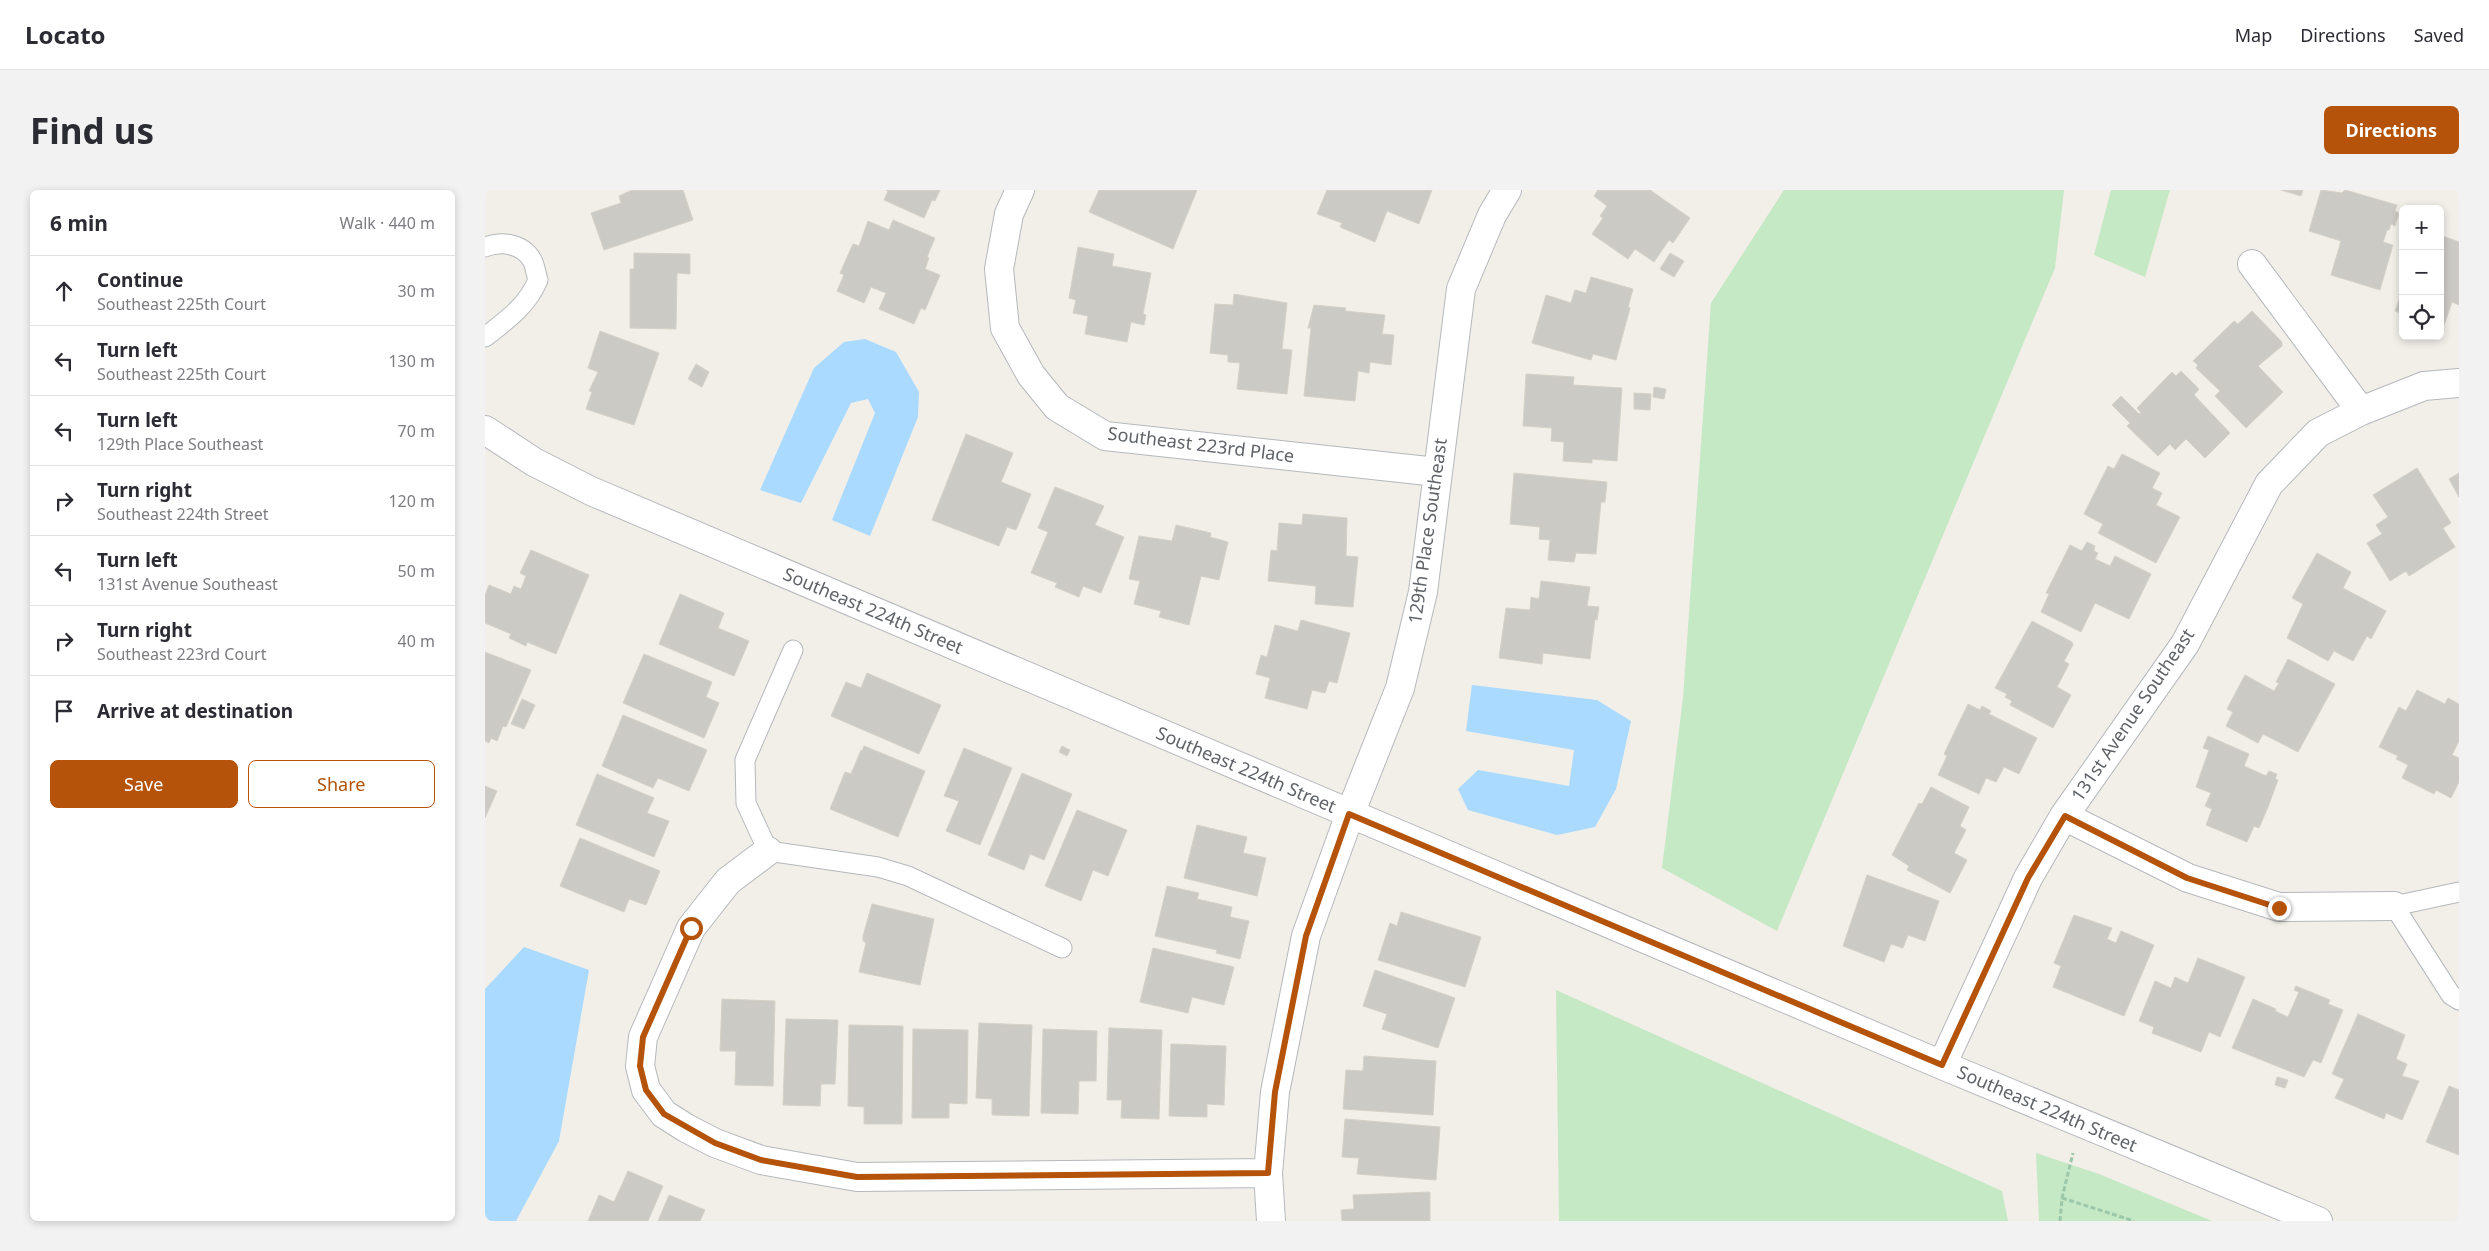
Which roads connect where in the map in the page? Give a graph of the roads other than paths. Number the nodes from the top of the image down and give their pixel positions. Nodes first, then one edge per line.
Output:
1 (1020, 190) edge
2 (1507, 190) edge
3 (485, 247) edge
4 (2252, 264) dead end
5 (485, 337) edge
6 (2459, 383) edge
7 (2361, 411) junction
8 (485, 430) edge
9 (1437, 472) junction
10 (793, 650) dead end
11 (1349, 814) junction
12 (2065, 816) junction
13 (768, 851) junction
14 (2459, 892) edge
15 (2394, 906) junction
16 (1062, 948) dead end
17 (2459, 1000) edge
18 (1942, 1065) junction
19 (1268, 1173) junction
20 (1271, 1221) edge
21 (2318, 1221) edge

1 - 9 street, Southeast 223rd Place
2 - 9 street, 129th Place Southeast
3 - 5 lane
4 - 7 street
6 - 7 street, 131st Avenue Southeast
7 - 12 street, 131st Avenue Southeast
8 - 11 street, Southeast 224th Street
9 - 11 street, 129th Place Southeast
10 - 13 lane
11 - 18 street, Southeast 224th Street
11 - 19 street, 129th Place Southeast
12 - 15 street
12 - 18 street, 131st Avenue Southeast
13 - 16 lane
13 - 19 street
14 - 15 lane
15 - 17 lane
18 - 21 street, Southeast 224th Street
19 - 20 street, 129th Place Southeast

